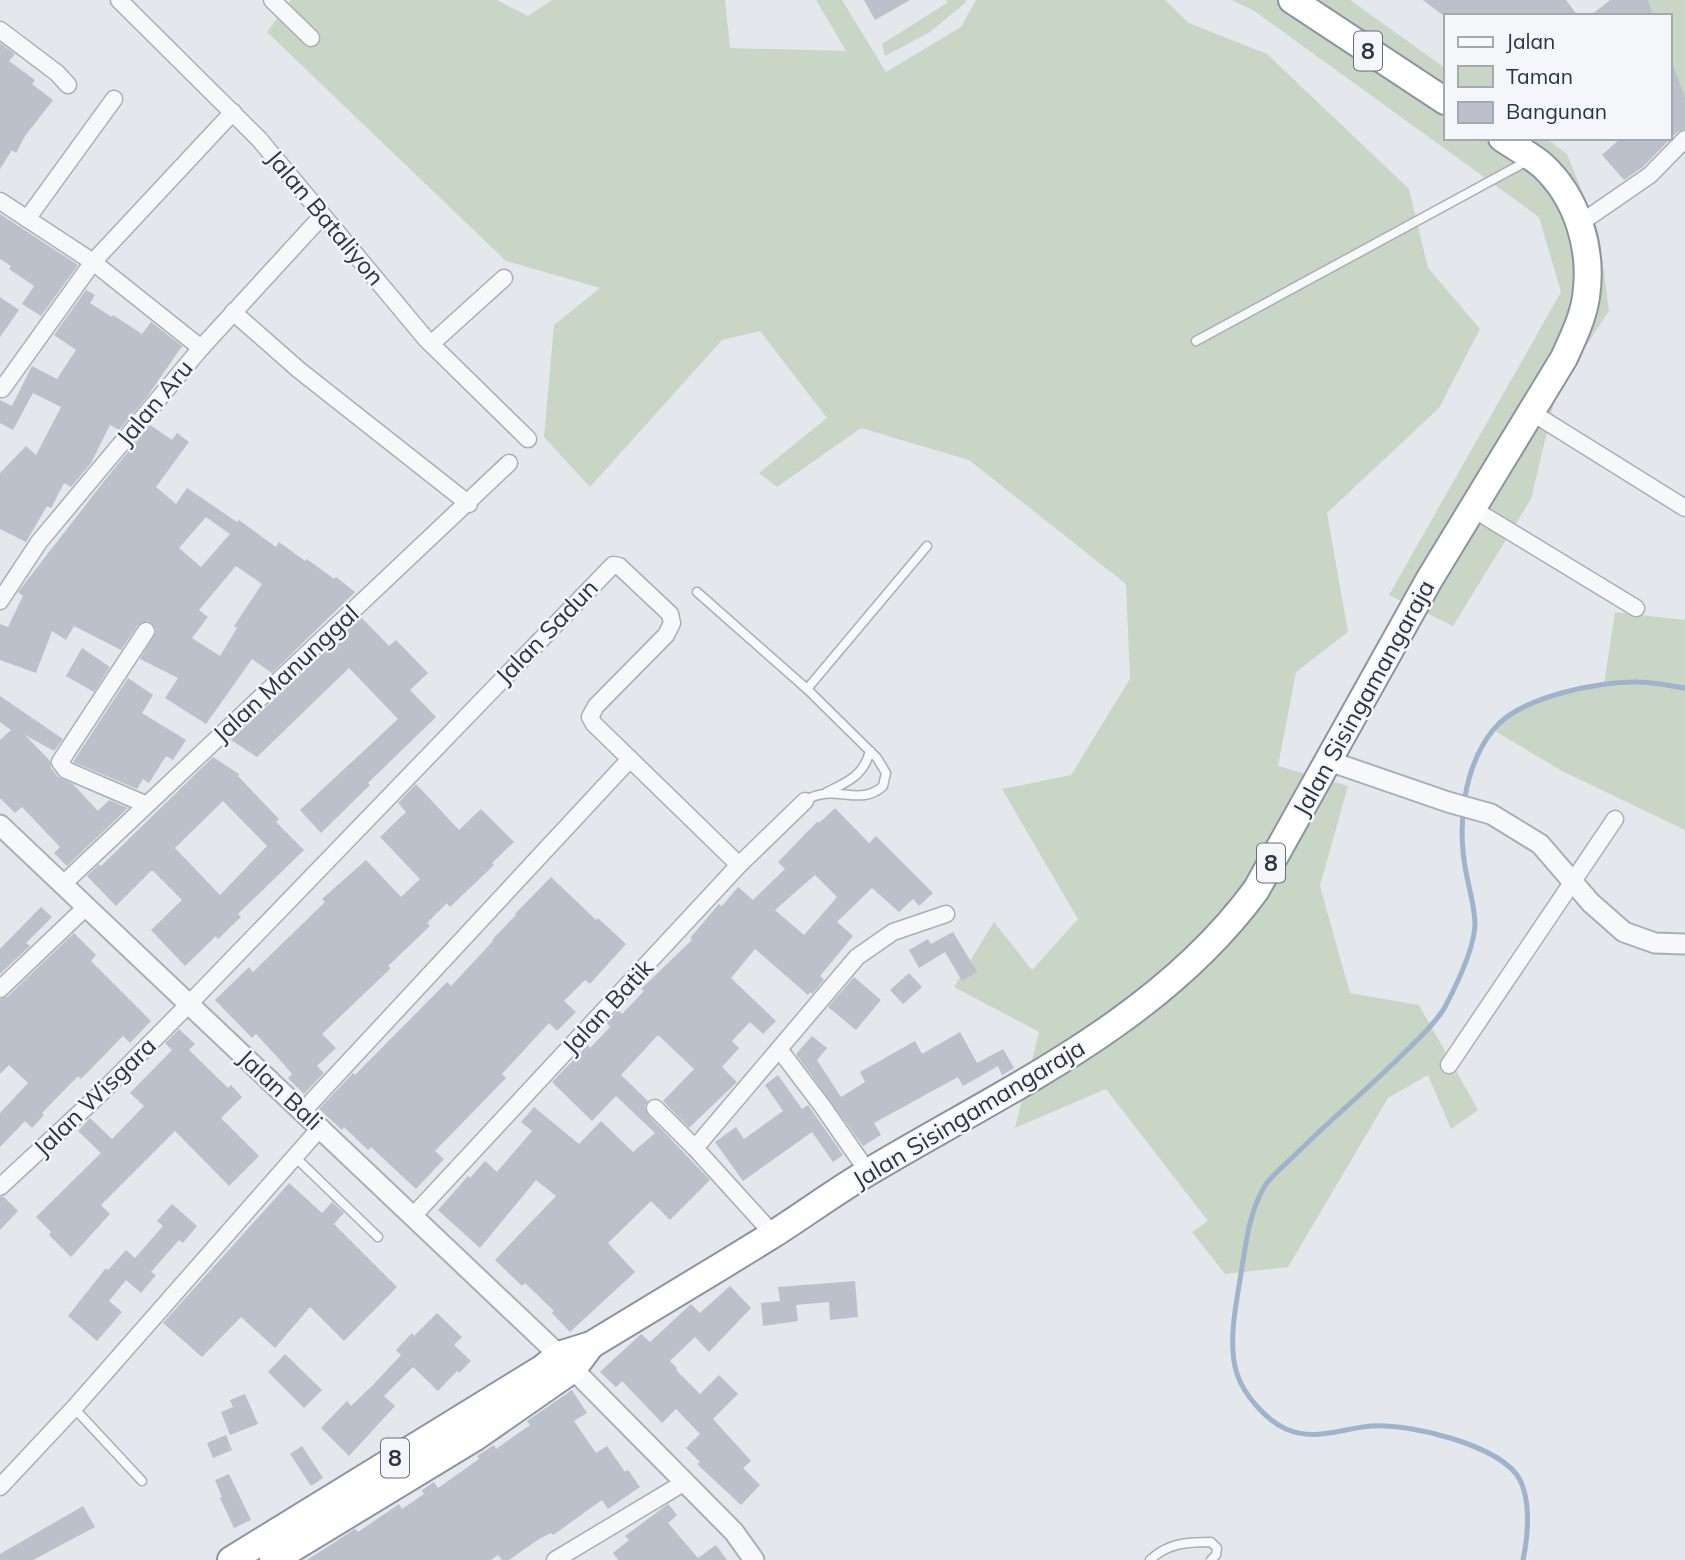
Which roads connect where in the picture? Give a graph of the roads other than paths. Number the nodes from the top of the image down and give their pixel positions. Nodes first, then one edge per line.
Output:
1 (119, 0) edge
2 (272, 0) edge
3 (1292, 0) edge
4 (0, 30) edge
5 (311, 38) dead end
6 (68, 85) dead end
7 (114, 100) dead end
8 (1444, 100) edge
9 (233, 112) junction
10 (1505, 140) edge
11 (1682, 151) edge
12 (1532, 158) junction
13 (0, 201) edge
14 (322, 216) junction
15 (27, 219) junction
16 (1579, 224) junction
17 (93, 262) junction
18 (505, 278) dead end
19 (233, 312) junction
20 (1196, 341) dead end
21 (431, 344) junction
22 (201, 348) junction
23 (2, 389) dead end
24 (1531, 412) junction
25 (528, 439) dead end
26 (509, 463) dead end
27 (469, 504) junction
28 (1685, 508) edge
29 (1473, 509) junction
30 (927, 546) dead end
31 (697, 592) dead end
32 (0, 601) edge
33 (1636, 608) dead end
34 (146, 631) dead end
35 (807, 689) junction
36 (870, 751) junction
37 (630, 759) junction
38 (1329, 761) junction
39 (825, 793) junction
40 (805, 801) joint
41 (145, 804) junction
42 (1615, 819) dead end
43 (0, 825) edge
44 (739, 865) junction
45 (1573, 883) junction
46 (62, 885) junction
47 (85, 908) junction
48 (946, 914) dead end
49 (1685, 944) edge
50 (0, 989) edge
51 (188, 1005) junction
52 (779, 1049) junction
53 (1449, 1065) dead end
54 (655, 1108) dead end
55 (303, 1111) junction
56 (321, 1127) junction
57 (695, 1147) junction
58 (294, 1156) junction
59 (868, 1172) junction
60 (0, 1187) edge
61 (413, 1216) junction
62 (773, 1234) junction
63 (379, 1237) dead end
64 (566, 1362) junction
65 (74, 1408) junction
66 (142, 1481) dead end
67 (685, 1482) junction
68 (0, 1487) edge
69 (231, 1560) edge
70 (274, 1560) edge
71 (555, 1560) edge
72 (754, 1560) edge
73 (1150, 1560) edge
74 (1211, 1560) edge

1 - 9 street, Jalan Bataliyon
2 - 5 street
3 - 8 highway, 8
4 - 6 street
7 - 15 street
9 - 14 street, Jalan Bataliyon
9 - 17 street
10 - 12 highway, Jalan Sisingamangaraja / 8
11 - 16 street
12 - 16 highway, Jalan Sisingamangaraja / 8
12 - 20 lane
13 - 15 street
14 - 19 street, Jalan Aru
14 - 21 street, Jalan Bataliyon
15 - 17 street
16 - 24 highway, Jalan Sisingamangaraja / 8
17 - 22 street
17 - 23 street
18 - 21 street
19 - 22 street, Jalan Aru
19 - 27 street
21 - 25 street, Jalan Bataliyon
22 - 32 street, Jalan Aru
24 - 28 street
24 - 29 highway, Jalan Sisingamangaraja / 8
26 - 27 street, Jalan Manunggal
27 - 41 street, Jalan Manunggal
29 - 33 street
29 - 38 highway, Jalan Sisingamangaraja / 8
30 - 35 lane
31 - 35 lane
34 - 41 street
35 - 36 lane
36 - 39 lane
36 - 39 lane
37 - 44 street, Jalan Sadun
37 - 51 street, Jalan Sadun
37 - 55 street
38 - 45 street
38 - 59 highway, Jalan Sisingamangaraja / 8
39 - 40 lane
40 - 44 street, Jalan Batik
41 - 46 street, Jalan Manunggal
42 - 45 street
43 - 46 street, Jalan Bali
44 - 61 street, Jalan Batik
45 - 49 street
45 - 53 street
46 - 47 street, Jalan Bali
47 - 50 street
47 - 51 street, Jalan Bali
48 - 52 street
51 - 55 street, Jalan Bali
51 - 60 street, Jalan Wisgara
52 - 57 street
52 - 59 street
54 - 57 street
55 - 56 street, Jalan Bali
56 - 58 street
56 - 61 street, Jalan Bali
57 - 62 street
58 - 63 lane
58 - 65 street
59 - 62 highway, Jalan Sisingamangaraja / 8
61 - 64 street, Jalan Bali
62 - 64 highway, Jalan Sisingamangaraja / 8
64 - 67 street, Jalan Bali
64 - 69 highway, 8
64 - 70 highway, 8
65 - 66 lane
65 - 68 street
67 - 71 street
67 - 72 street, Jalan Bali
73 - 74 lane

